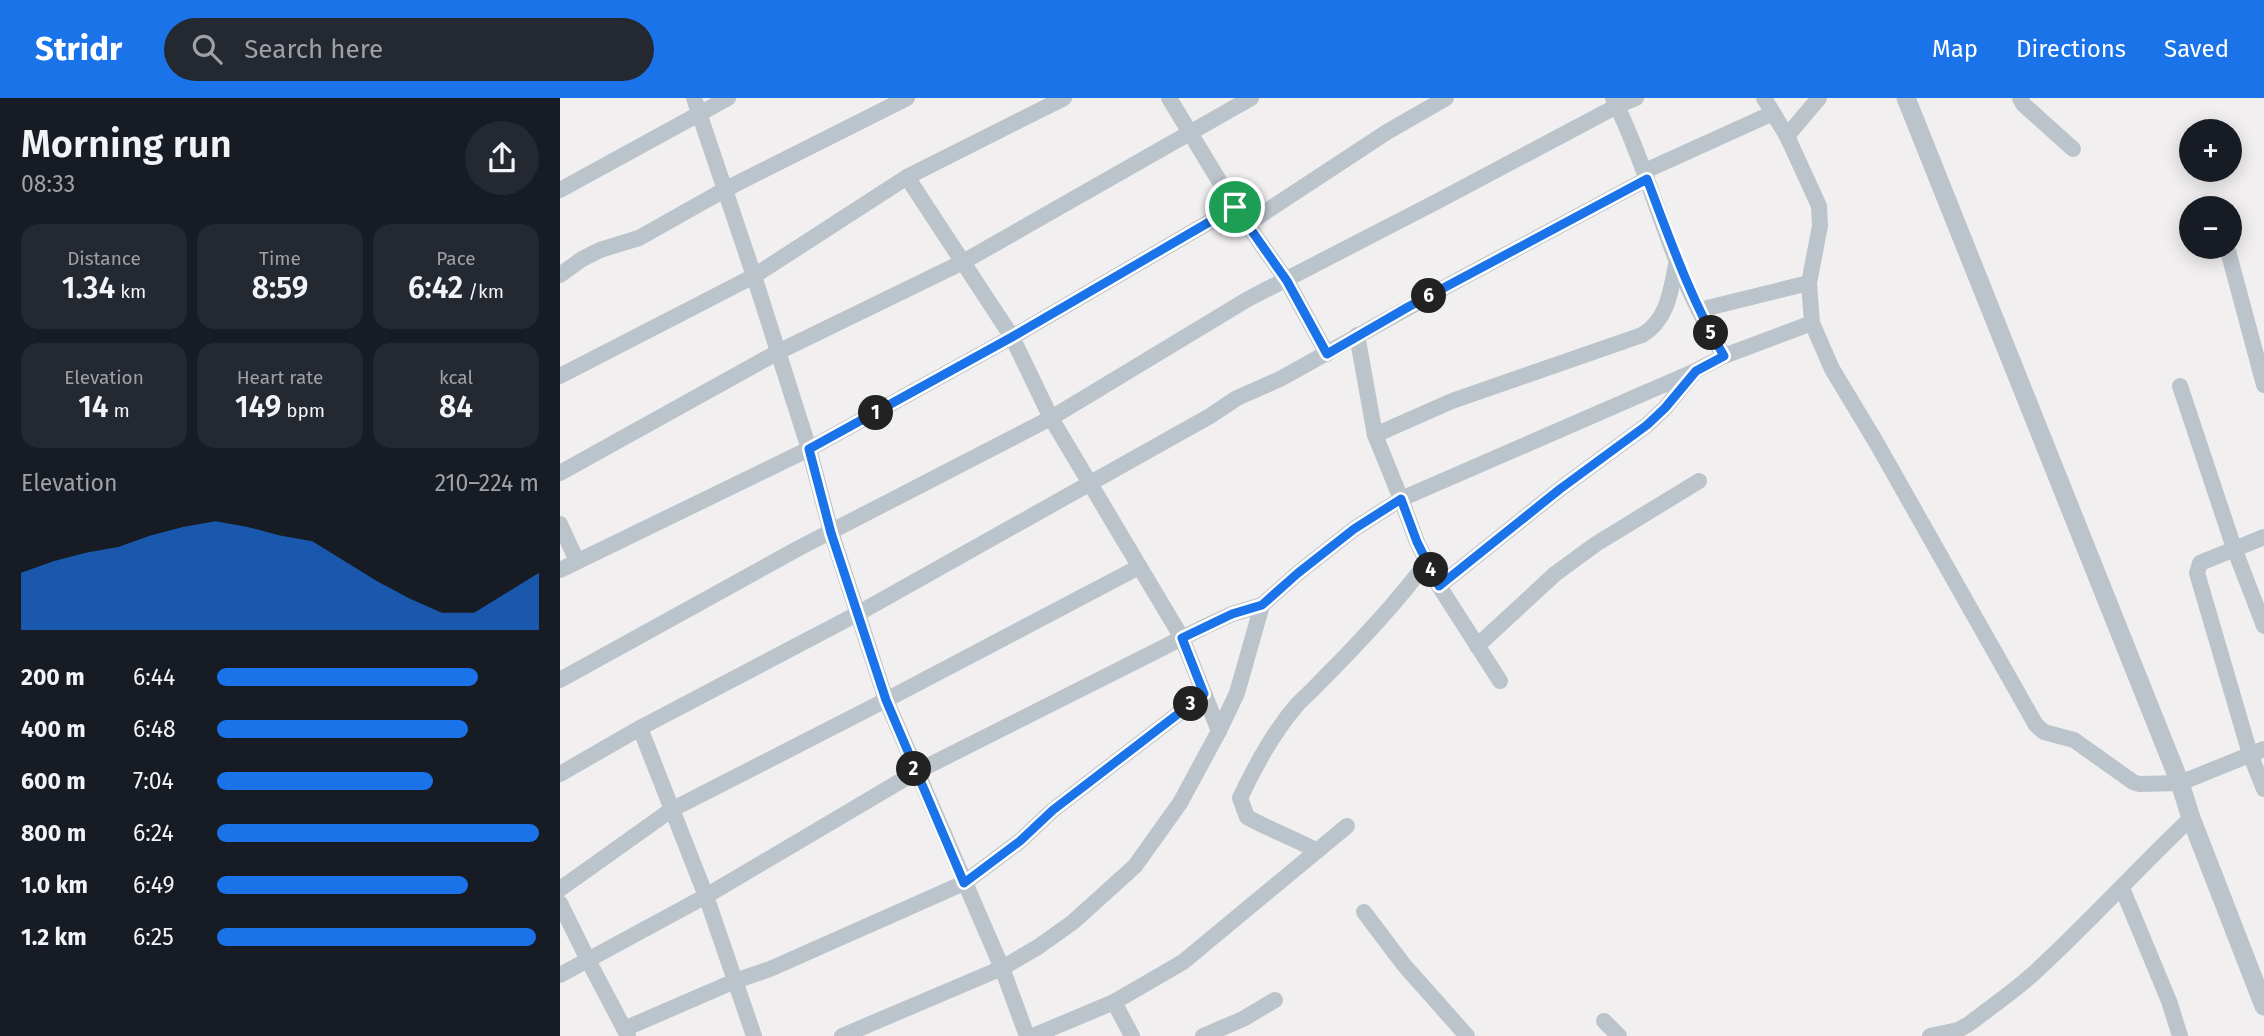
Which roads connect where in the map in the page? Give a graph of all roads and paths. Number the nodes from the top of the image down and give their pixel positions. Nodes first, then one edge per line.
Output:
1 (694, 98) edge
2 (728, 98) edge
3 (907, 98) edge
4 (1064, 98) edge
5 (1169, 98) edge
6 (1251, 98) edge
7 (1446, 98) edge
8 (1636, 98) edge
9 (1764, 98) edge
10 (1819, 98) edge
11 (1906, 98) edge
12 (2020, 98) edge
13 (1615, 102) edge
14 (1773, 113) junction
15 (701, 114) junction
16 (1191, 132) junction
17 (1787, 136) junction
18 (2073, 149) dead end
19 (1646, 175) junction
20 (907, 177) junction
21 (726, 189) junction
22 (560, 190) edge
23 (1235, 207) junction
24 (1247, 224) junction
25 (2230, 259) edge
26 (1677, 260) junction
27 (963, 262) junction
28 (560, 275) edge
29 (754, 276) junction
30 (1287, 281) junction
31 (1809, 283) junction
32 (1699, 310) junction
33 (1812, 323) junction
34 (1357, 335) junction
35 (1012, 337) junction
36 (778, 352) junction
37 (1327, 354) junction
38 (1724, 356) junction
39 (1696, 371) junction
40 (560, 376) edge
41 (2180, 386) dead end
42 (2264, 386) edge
43 (1051, 418) junction
44 (1375, 435) junction
45 (809, 449) junction
46 (560, 473) edge
47 (1699, 481) dead end
48 (1091, 482) junction
49 (1401, 499) junction
50 (560, 524) edge
51 (831, 533) junction
52 (2264, 537) edge
53 (2234, 548) junction
54 (577, 561) junction
55 (1427, 562) junction
56 (1139, 567) junction
57 (560, 570) edge
58 (1439, 586) junction
59 (1262, 605) junction
60 (857, 614) junction
61 (2264, 626) edge
62 (1182, 638) junction
63 (1477, 646) junction
64 (560, 680) edge
65 (1500, 681) dead end
66 (1204, 694) junction
67 (886, 700) junction
68 (639, 728) junction
69 (1219, 731) junction
70 (2257, 752) edge
71 (915, 772) junction
72 (560, 774) edge
73 (2180, 783) junction
74 (2264, 789) edge
75 (671, 810) junction
76 (2191, 818) junction
77 (1347, 826) dead end
78 (1317, 851) junction
79 (964, 883) junction
80 (2122, 888) junction
81 (560, 889) edge
82 (706, 896) junction
83 (560, 903) edge
84 (1364, 912) dead end
85 (588, 960) junction
86 (1002, 968) junction
87 (560, 975) edge
88 (735, 981) junction
89 (1275, 1000) dead end
90 (1114, 1002) junction
91 (2264, 1006) edge
92 (1604, 1021) dead end
93 (626, 1032) edge
94 (754, 1036) edge
95 (842, 1036) edge
96 (1027, 1036) edge
97 (1033, 1036) edge
98 (1132, 1036) edge
99 (1203, 1036) edge
100 (1467, 1036) edge
101 (1619, 1036) edge
102 (1930, 1036) edge
103 (2180, 1036) edge

1 - 15 street
2 - 15 street
3 - 21 street
4 - 20 street
5 - 16 street
6 - 16 street
7 - 24 street
8 - 13 street
9 - 14 street
10 - 17 street
11 - 73 street
12 - 18 street
13 - 19 street
13 - 30 street
14 - 17 street
14 - 19 street
15 - 21 street
15 - 22 street
16 - 23 street
16 - 27 street
17 - 31 street
19 - 26 street
19 - 34 street
20 - 27 street
20 - 29 street
21 - 28 street
21 - 29 street
23 - 24 street
23 - 35 street
24 - 30 street
25 - 42 street
26 - 32 street
26 - 44 street
27 - 35 street
27 - 36 street
29 - 36 street
29 - 40 street
30 - 37 street
30 - 43 street
31 - 32 street
31 - 33 street
32 - 38 street
33 - 38 street
33 - 73 street
34 - 37 street
34 - 44 street
35 - 43 street
35 - 45 street
36 - 45 street
36 - 46 street
37 - 48 street
38 - 39 street
39 - 49 street
39 - 58 street
41 - 53 street
43 - 48 street
43 - 51 street
44 - 49 street
45 - 51 street
45 - 54 street
47 - 63 street
48 - 56 street
48 - 60 street
49 - 55 street
49 - 59 street
50 - 54 street
51 - 60 street
51 - 64 street
52 - 53 street
53 - 61 street
53 - 70 street
54 - 57 street
55 - 58 street
55 - 78 street
56 - 62 street
56 - 67 street
58 - 63 street
59 - 62 street
59 - 69 street
60 - 67 street
60 - 68 street
62 - 66 street
62 - 71 street
63 - 65 street
66 - 69 street
66 - 79 street
67 - 71 street
67 - 75 street
68 - 72 street
68 - 75 street
69 - 86 street
70 - 73 street
70 - 74 street
71 - 79 street
71 - 82 street
73 - 76 street
75 - 81 street
75 - 82 street
76 - 80 street
76 - 91 street
77 - 78 street
78 - 90 street
79 - 86 street
79 - 88 street
80 - 102 street
80 - 103 street
82 - 85 street
82 - 88 street
83 - 85 street
84 - 100 street
85 - 87 street
85 - 93 street
86 - 95 street
86 - 96 street
88 - 93 street
88 - 94 street
89 - 99 street
90 - 97 street
90 - 98 street
92 - 101 street

